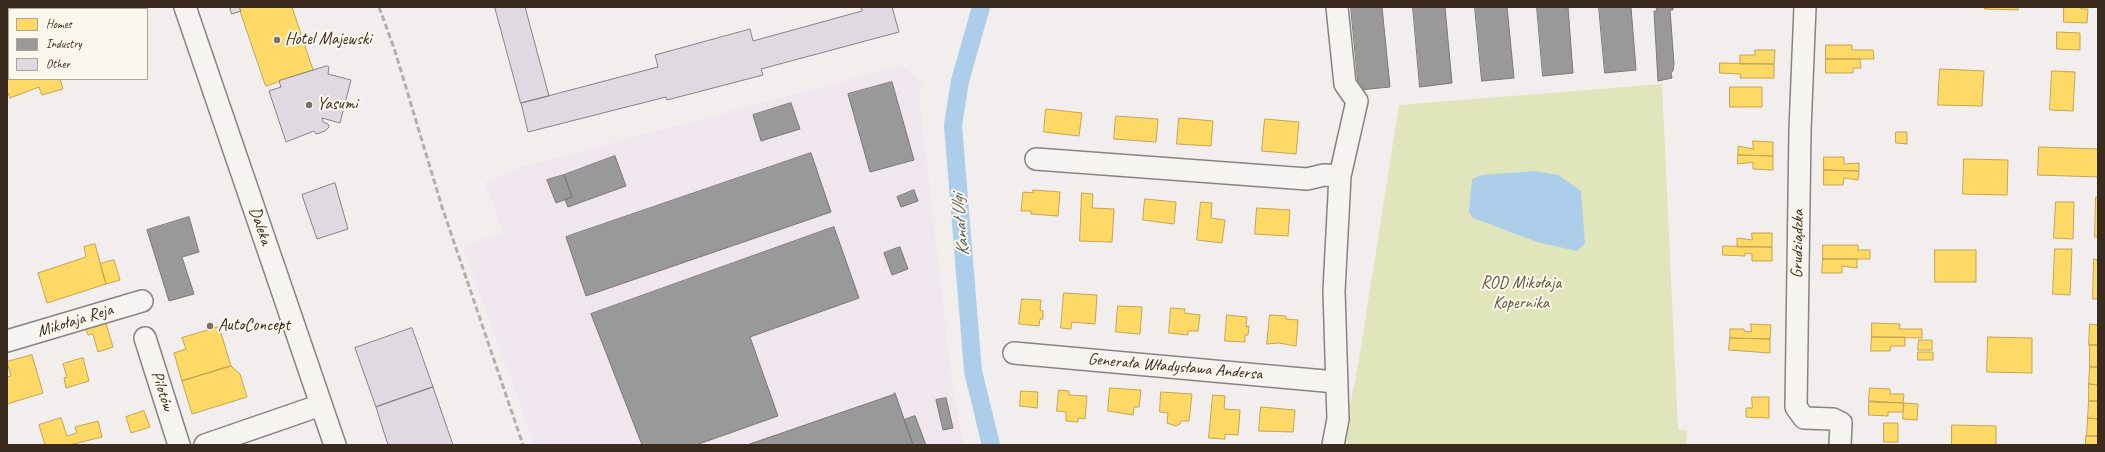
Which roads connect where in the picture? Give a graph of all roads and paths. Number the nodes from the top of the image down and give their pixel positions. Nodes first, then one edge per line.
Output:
1 (185, 7) edge
2 (1337, 7) edge
3 (1805, 7) edge
4 (1036, 159) dead end
5 (1340, 176) junction
6 (142, 301) dead end
7 (145, 338) dead end
8 (7, 341) edge
9 (1014, 353) dead end
10 (1336, 382) junction
11 (322, 405) junction
12 (179, 445) edge
13 (204, 445) edge
14 (335, 445) edge
15 (1333, 445) edge
16 (1840, 445) edge

1 - 11 street, Daleka
2 - 5 street
3 - 16 street, Grudziądzka
4 - 5 street
5 - 10 street
6 - 8 street, Mikołaja Reja
7 - 12 street, Pilotów
9 - 10 street, Generała Władysława Andersa
10 - 15 street
11 - 13 street
11 - 14 street, Daleka

